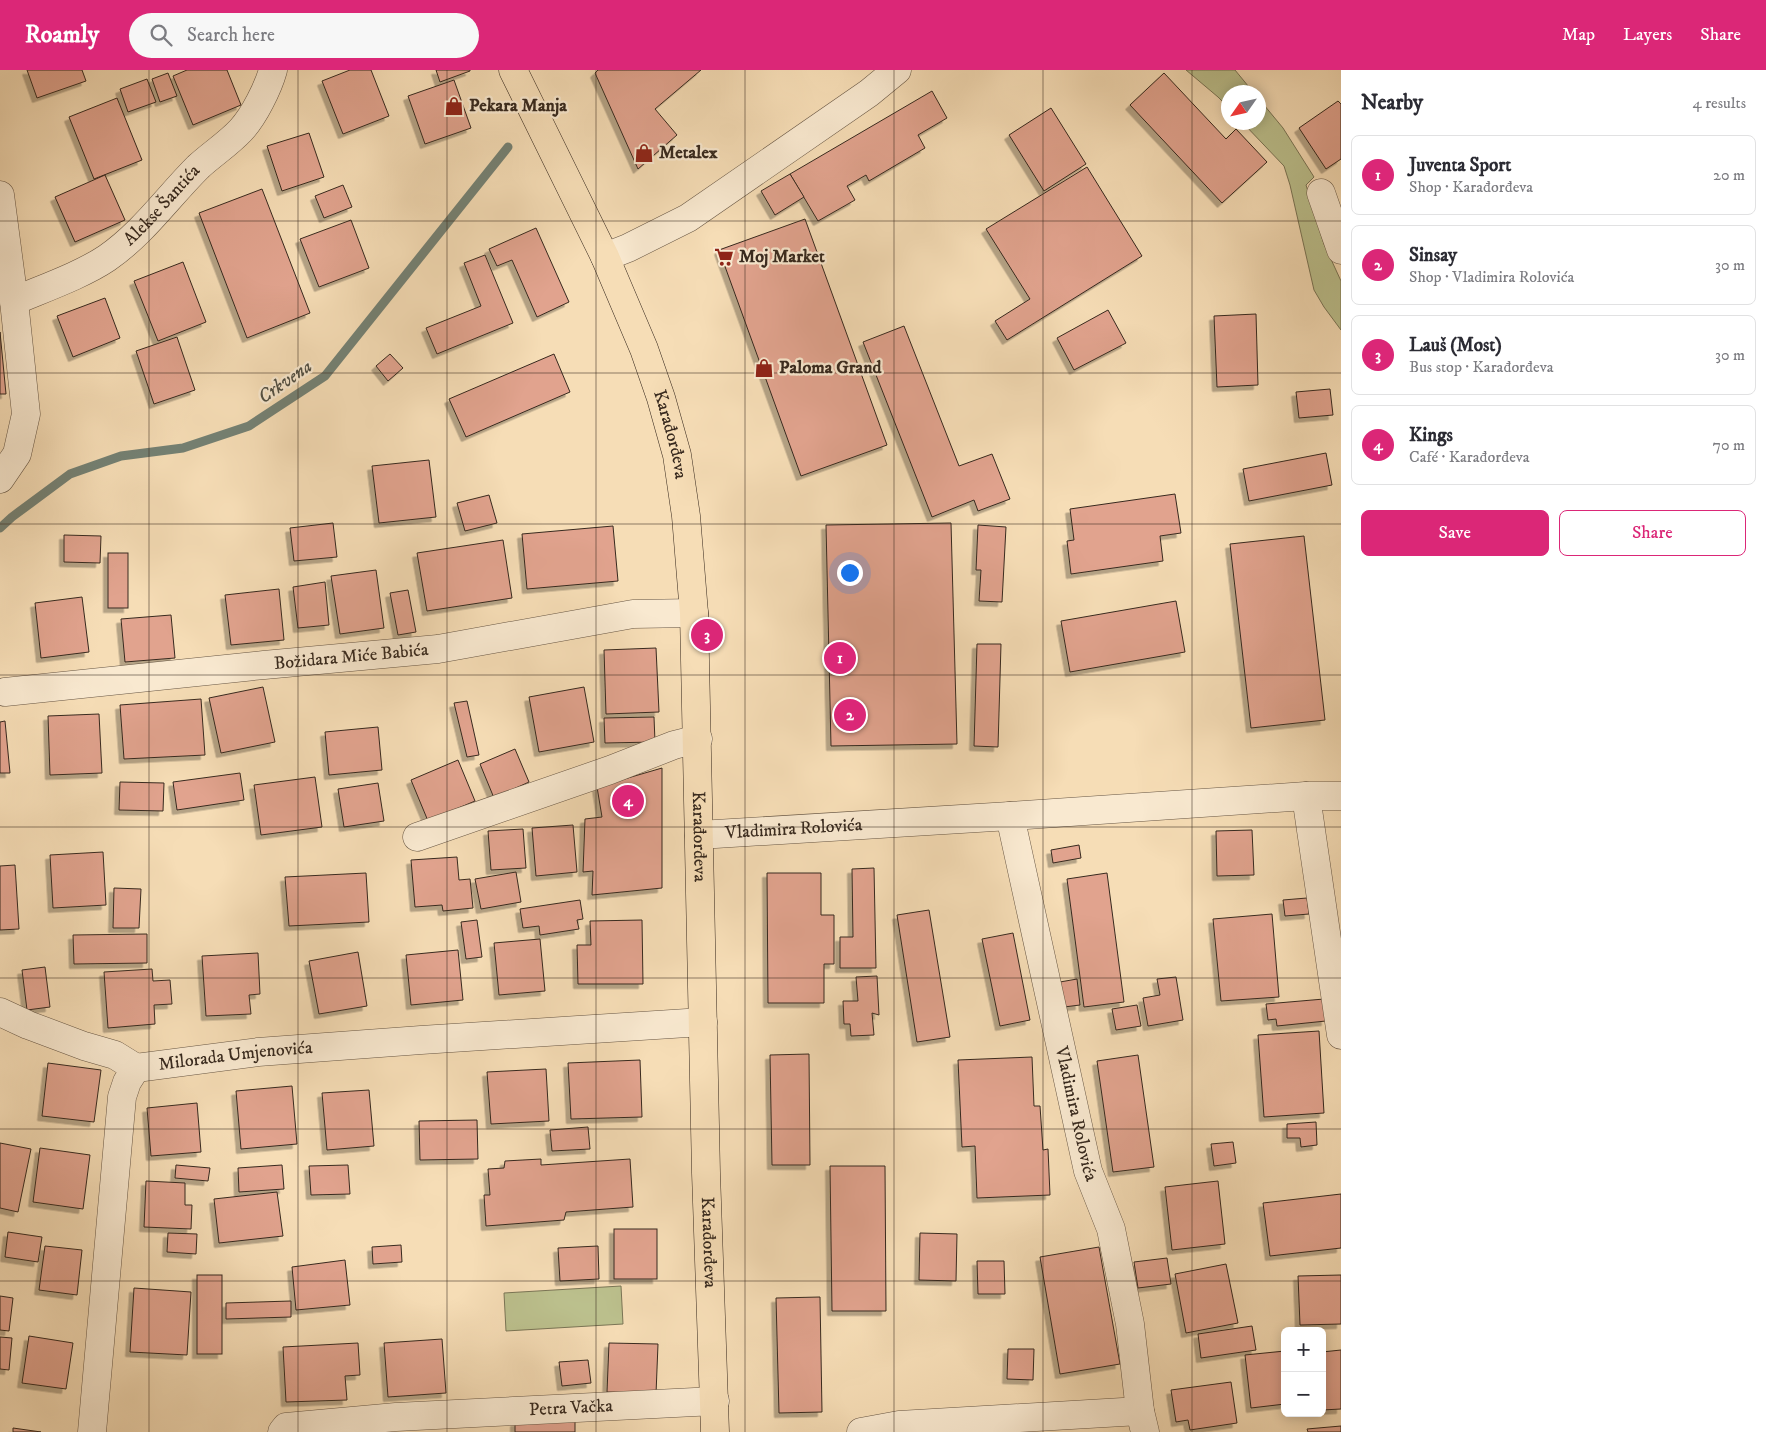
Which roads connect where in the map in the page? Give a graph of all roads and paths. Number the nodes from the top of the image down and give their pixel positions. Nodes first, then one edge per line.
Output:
1 (273, 70) edge
2 (513, 70) edge
3 (897, 70) edge
4 (1321, 193) dead end
5 (0, 195) edge
6 (1341, 250) edge
7 (605, 257) junction
8 (14, 301) junction
9 (0, 479) edge
10 (694, 613) junction
11 (5, 692) dead end
12 (698, 739) junction
13 (1306, 796) junction
14 (1341, 796) edge
15 (1010, 816) junction
16 (699, 834) junction
17 (417, 837) dead end
18 (0, 1012) edge
19 (703, 1022) junction
20 (1341, 1035) edge
21 (136, 1068) junction
22 (715, 1401) junction
23 (1143, 1421) edge
24 (92, 1432) edge
25 (282, 1432) edge
26 (715, 1432) edge
27 (861, 1432) edge

1 - 8 street, Alekse Šantića
2 - 7 main road, Karađorđeva
3 - 7 street
4 - 6 street
5 - 8 street
7 - 10 main road, Karađorđeva
8 - 9 street
10 - 11 street, Božidara Miće Babića
10 - 12 main road, Karađorđeva
12 - 16 main road, Karađorđeva
12 - 17 street
13 - 14 street, Vladimira Rolovića
13 - 15 street, Vladimira Rolovića
13 - 20 street
15 - 16 street, Vladimira Rolovića
15 - 23 street, Vladimira Rolovića
16 - 19 main road, Karađorđeva
18 - 21 street
19 - 21 street, Milorada Umjenovića
19 - 22 main road, Karađorđeva
21 - 24 street, Milorada Umjenovića
22 - 25 street, Petra Vačka
22 - 26 main road, Karađorđeva
23 - 27 street, Vladimira Rolovića

